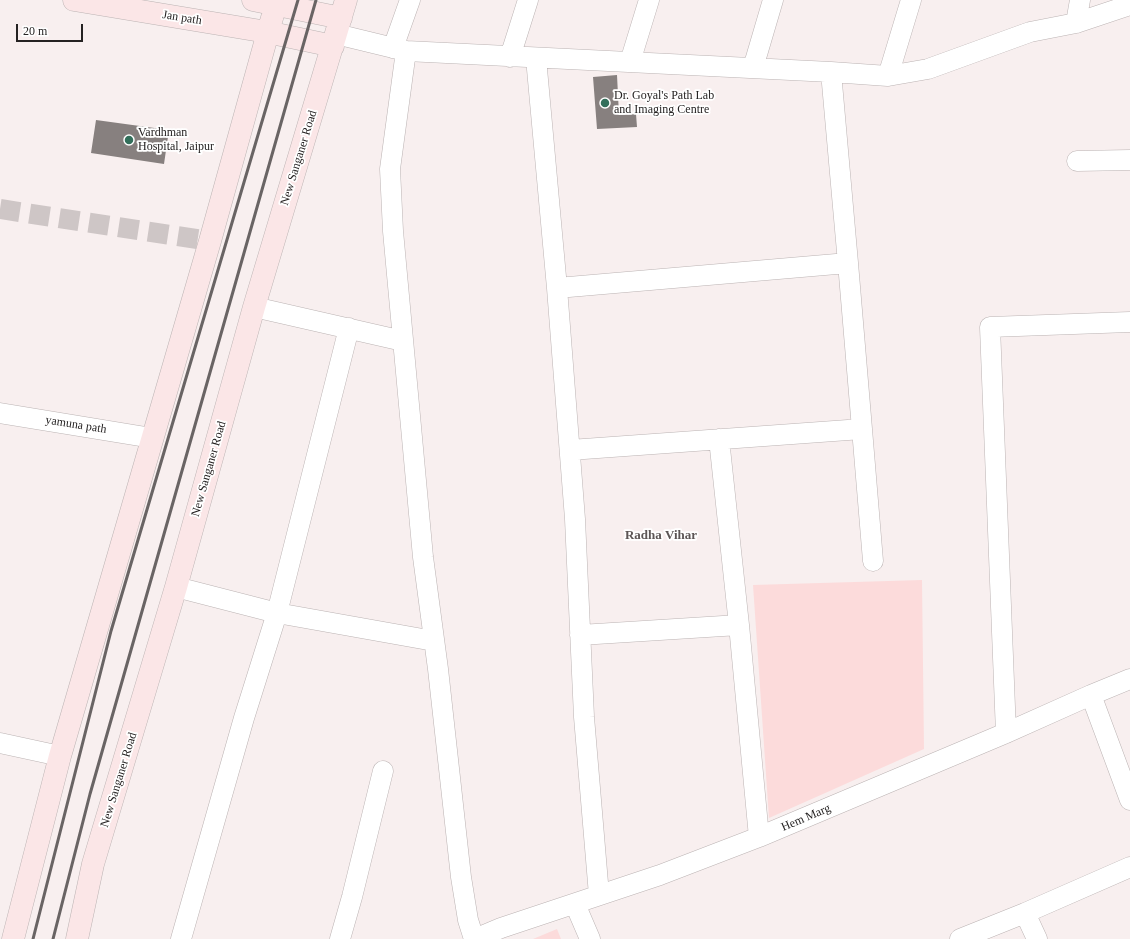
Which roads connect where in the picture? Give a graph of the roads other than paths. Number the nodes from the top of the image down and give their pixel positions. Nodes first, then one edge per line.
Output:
1 (74, 0) edge
2 (253, 0) edge
3 (410, 0) edge
4 (528, 0) edge
5 (649, 0) edge
6 (773, 0) edge
7 (911, 0) edge
8 (1080, 0) edge
9 (276, 2) edge
10 (1130, 5) edge
11 (1076, 23) junction
12 (339, 24) edge
13 (267, 32) junction
14 (400, 49) junction
15 (510, 56) junction
16 (536, 58) junction
17 (630, 62) junction
18 (754, 68) junction
19 (831, 72) junction
20 (888, 76) junction
21 (1130, 160) edge
22 (1077, 161) dead end
23 (848, 263) junction
24 (557, 288) junction
25 (254, 307) junction
26 (1130, 322) edge
27 (349, 328) junction
28 (403, 341) junction
29 (0, 413) edge
30 (862, 429) junction
31 (152, 438) junction
32 (719, 439) junction
33 (570, 450) junction
34 (873, 561) dead end
35 (176, 587) junction
36 (277, 613) junction
37 (739, 625) junction
38 (580, 635) junction
39 (434, 641) junction
40 (1130, 679) edge
41 (1090, 695) junction
42 (1006, 733) junction
43 (0, 744) edge
44 (60, 756) junction
45 (382, 771) dead end
46 (1130, 800) edge
47 (759, 837) junction
48 (1130, 867) edge
49 (600, 895) junction
50 (575, 904) junction
51 (1025, 912) junction
52 (13, 939) edge
53 (77, 939) edge
54 (181, 939) edge
55 (340, 939) edge
56 (474, 939) edge
57 (590, 939) edge
58 (960, 939) edge
59 (1037, 939) edge

1 - 13 main road, Jan path
2 - 9 main road
3 - 14 street
4 - 15 street
5 - 17 street
6 - 18 street
7 - 20 street
8 - 11 street
9 - 12 main road
9 - 13 main road
10 - 11 street
11 - 20 street
12 - 13 main road, Jan path
12 - 14 street
12 - 25 main road, New Sanganer Road
13 - 31 main road
14 - 15 street
14 - 28 street
15 - 16 street
16 - 17 street
16 - 24 street
17 - 18 street
18 - 19 street
19 - 20 street
19 - 23 street
21 - 22 street
23 - 24 street
23 - 30 street
24 - 33 street
25 - 27 street
25 - 35 main road, New Sanganer Road
26 - 42 street
27 - 28 street
27 - 36 street
28 - 39 street
29 - 31 street, yamuna path
30 - 32 street
30 - 34 street
31 - 44 main road
32 - 33 street
32 - 37 street
33 - 38 street
35 - 36 street
35 - 53 main road, New Sanganer Road
36 - 39 street
36 - 54 street
37 - 38 street
37 - 47 street
38 - 49 street
39 - 56 street
40 - 41 street, Hem Marg
41 - 42 street, Hem Marg
41 - 46 street
42 - 47 street, Hem Marg
43 - 44 street
44 - 52 main road
45 - 55 street
47 - 49 street, Hem Marg
48 - 51 street
49 - 50 street, Hem Marg
50 - 56 street, Hem Marg
50 - 57 street
51 - 58 street
51 - 59 street

